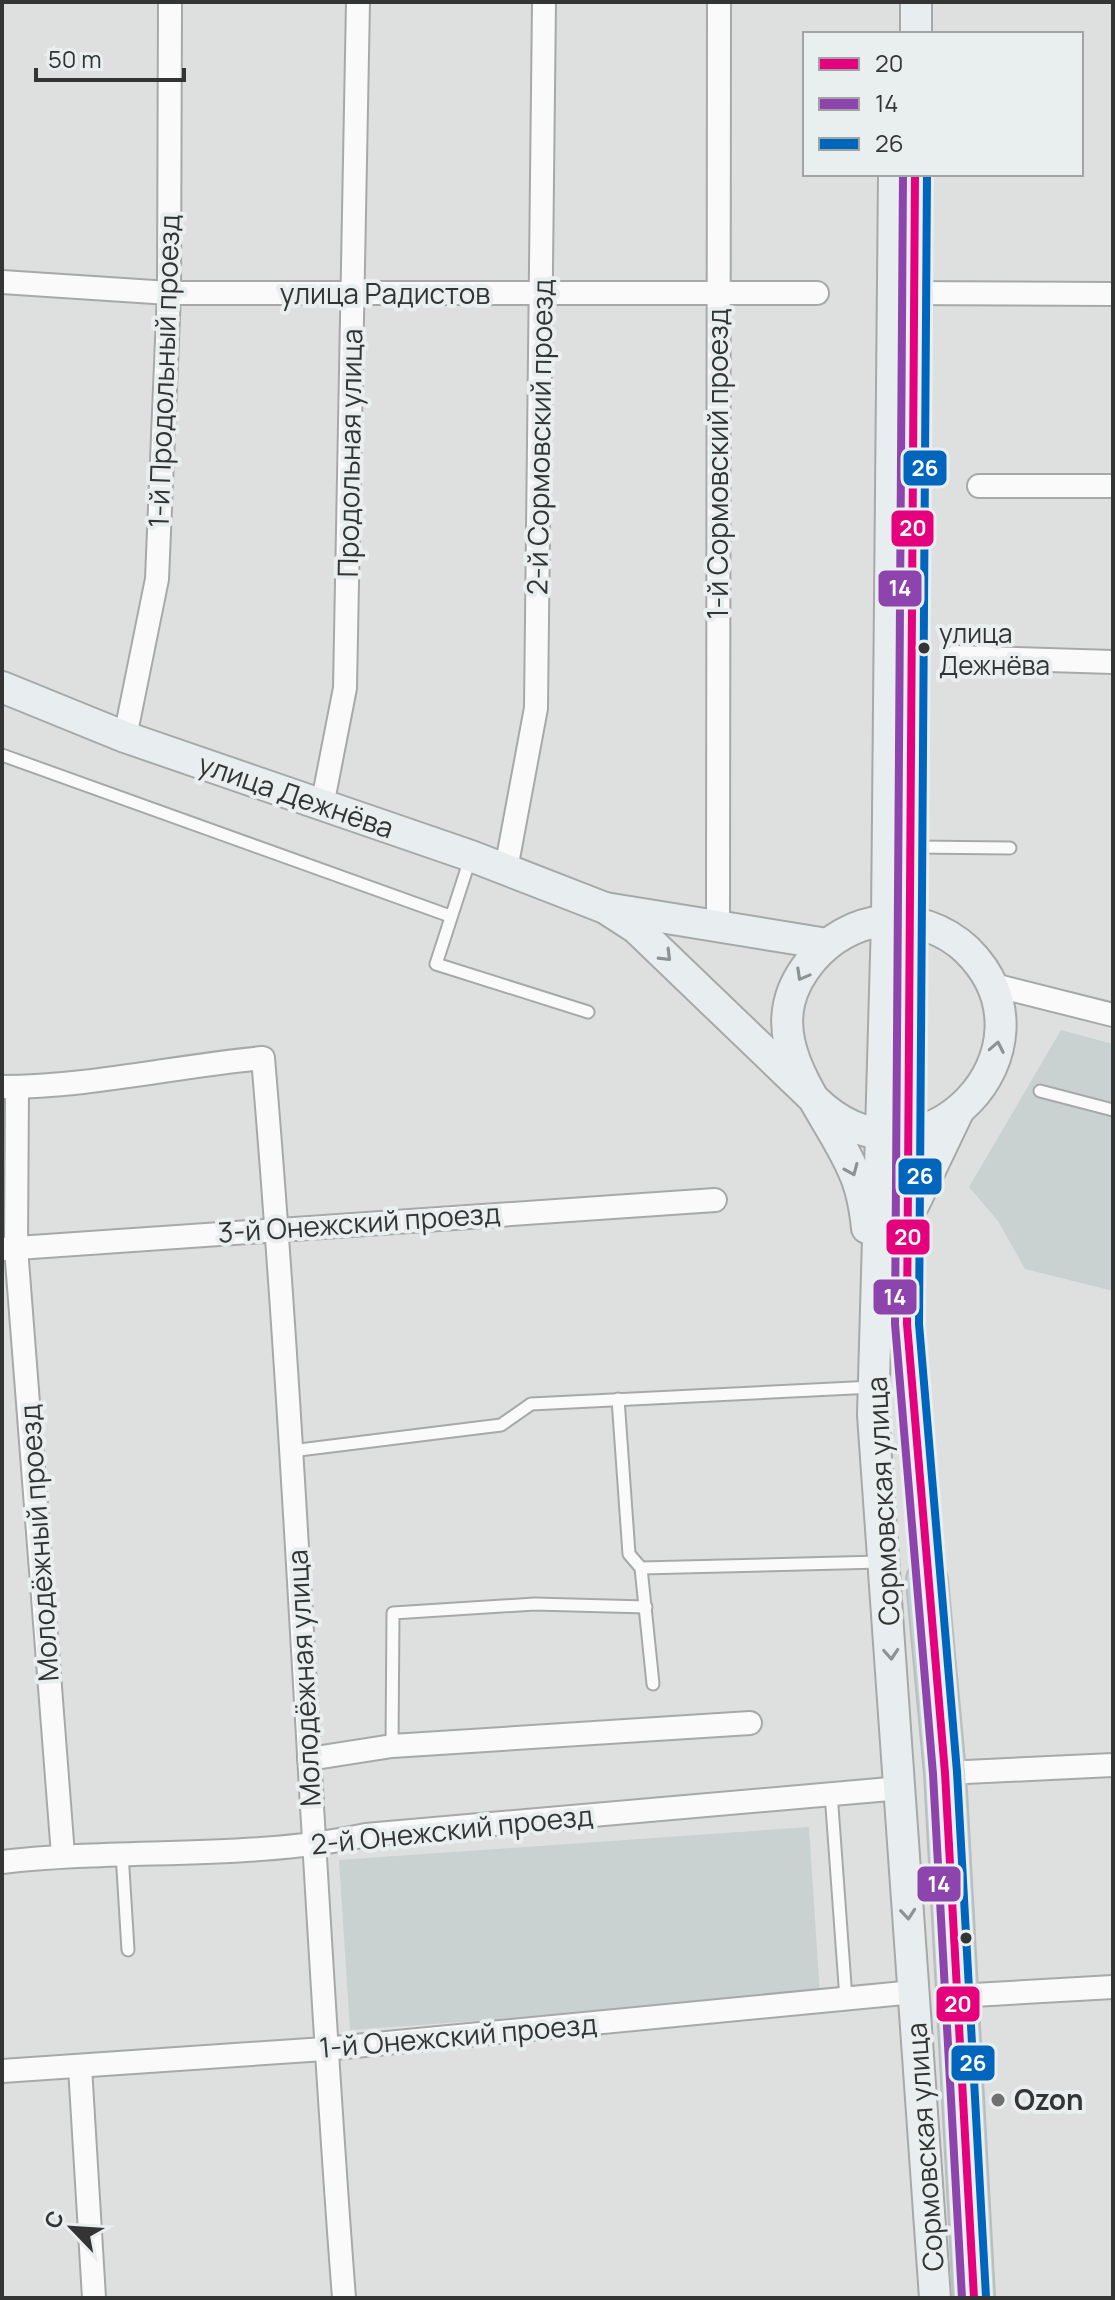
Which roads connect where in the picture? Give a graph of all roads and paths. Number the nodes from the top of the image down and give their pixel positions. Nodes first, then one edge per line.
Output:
1 (170, 2) edge
2 (358, 2) edge
3 (544, 2) edge
4 (719, 2) edge
5 (895, 2) edge
6 (916, 2) edge
7 (895, 32) edge
8 (916, 32) edge
9 (894, 176) edge
10 (915, 176) edge
11 (2, 282) edge
12 (718, 291) junction
13 (169, 293) junction
14 (543, 293) junction
15 (817, 293) dead end
16 (903, 293) junction
17 (1113, 294) edge
18 (353, 295) junction
19 (979, 486) dead end
20 (1113, 486) edge
21 (955, 657) dead end
22 (1113, 662) edge
23 (4, 694) edge
24 (125, 737) junction
25 (2, 755) edge
26 (322, 806) junction
27 (912, 847) junction
28 (1010, 848) dead end
29 (471, 856) junction
30 (506, 869) junction
31 (605, 908) junction
32 (450, 916) junction
33 (899, 921) junction
34 (718, 926) junction
35 (827, 944) junction
36 (990, 984) junction
37 (588, 1012) dead end
38 (1113, 1015) edge
39 (9, 1087) edge
40 (1040, 1091) dead end
41 (816, 1101) junction
42 (1113, 1110) edge
43 (958, 1112) junction
44 (896, 1134) junction
45 (715, 1200) dead end
46 (907, 1224) junction
47 (278, 1228) junction
48 (9, 1248) edge
49 (877, 1319) junction
50 (909, 1386) junction
51 (874, 1387) junction
52 (618, 1399) junction
53 (291, 1451) junction
54 (884, 1562) junction
55 (641, 1568) junction
56 (927, 1580) joint
57 (646, 1607) junction
58 (653, 1684) dead end
59 (750, 1723) dead end
60 (392, 1746) junction
61 (309, 1759) junction
62 (1113, 1765) edge
63 (945, 1773) junction
64 (901, 1788) junction
65 (831, 1793) junction
66 (313, 1846) junction
67 (122, 1853) junction
68 (63, 1855) junction
69 (2, 1862) edge
70 (128, 1950) dead end
71 (1113, 1987) edge
72 (914, 1992) junction
73 (956, 1996) junction
74 (846, 2000) junction
75 (324, 2049) junction
76 (80, 2067) junction
77 (2, 2071) edge
78 (94, 2298) edge
79 (344, 2298) edge
80 (935, 2298) edge
81 (974, 2298) edge

1 - 13 street, 1-й Продольный проезд
2 - 18 street, Продольная улица
3 - 14 street, 2-й Сормовский проезд
4 - 12 street, 1-й Сормовский проезд
5 - 7 main road
6 - 8 main road
9 - 16 main road, Сормовская улица
10 - 16 main road, Сормовская улица
11 - 13 street, улица Радистов
12 - 14 street, улица Радистов
12 - 15 street, улица Радистов
12 - 34 street, 1-й Сормовский проезд
13 - 18 street, улица Радистов
13 - 24 street, 1-й Продольный проезд
14 - 18 street, улица Радистов
14 - 30 street, 2-й Сормовский проезд
16 - 17 street
16 - 27 main road, Сормовская улица
16 - 33 main road, Сормовская улица
18 - 26 street, Продольная улица
19 - 20 street
21 - 22 street
23 - 24 main road, улица Дежнёва
24 - 26 main road, улица Дежнёва
25 - 32 lane
26 - 29 main road, улица Дежнёва
27 - 28 lane
27 - 33 main road, Сормовская улица
29 - 30 main road, улица Дежнёва
29 - 32 lane
30 - 31 main road, улица Дежнёва
31 - 34 main road, улица Дежнёва
31 -> 41 main road
32 - 37 lane
33 - 35 main road
33 - 36 main road
33 - 44 main road, Сормовская улица
34 - 35 main road, улица Дежнёва
35 -> 41 main road
36 - 38 street
43 -> 36 main road
39 - 47 street, Молодёжная улица
39 - 48 street, Молодёжный проезд
40 - 42 lane
41 - 44 main road
41 -> 49 main road
43 - 44 main road
43 - 46 main road
44 - 46 main road, Сормовская улица
44 - 49 main road, Сормовская улица
45 - 47 street, 3-й Онежский проезд
46 - 50 main road, Сормовская улица
47 - 48 street, 3-й Онежский проезд
47 - 53 street, Молодёжная улица
48 - 68 street, Молодёжный проезд
49 - 51 main road, Сормовская улица
50 - 51 street
50 - 56 main road, Сормовская улица
51 - 52 lane
51 - 54 main road, Сормовская улица
52 - 53 lane
52 - 55 lane
53 - 61 street, Молодёжная улица
54 - 55 lane
54 -> 64 main road, Сормовская улица
55 - 57 lane
56 - 63 highway, Сормовская улица
57 - 58 lane
57 - 60 lane
59 - 60 street
60 - 61 street
61 - 66 street, Молодёжная улица
62 - 63 street
63 - 73 highway, Сормовская улица
64 - 65 street, 2-й Онежский проезд
64 -> 72 main road, Сормовская улица
65 - 66 street, 2-й Онежский проезд
65 - 74 lane
66 - 67 street, 2-й Онежский проезд
66 - 75 street, Молодёжная улица
67 - 68 street, 2-й Онежский проезд
67 - 70 lane
68 - 69 street, 2-й Онежский проезд
71 - 73 street
72 - 74 street, 1-й Онежский проезд
72 - 80 main road, Сормовская улица
73 - 81 highway, Сормовская улица
74 - 75 street, 1-й Онежский проезд
75 - 76 street, 1-й Онежский проезд
75 - 79 street, Молодёжная улица
76 - 77 street, 1-й Онежский проезд
76 - 78 street

